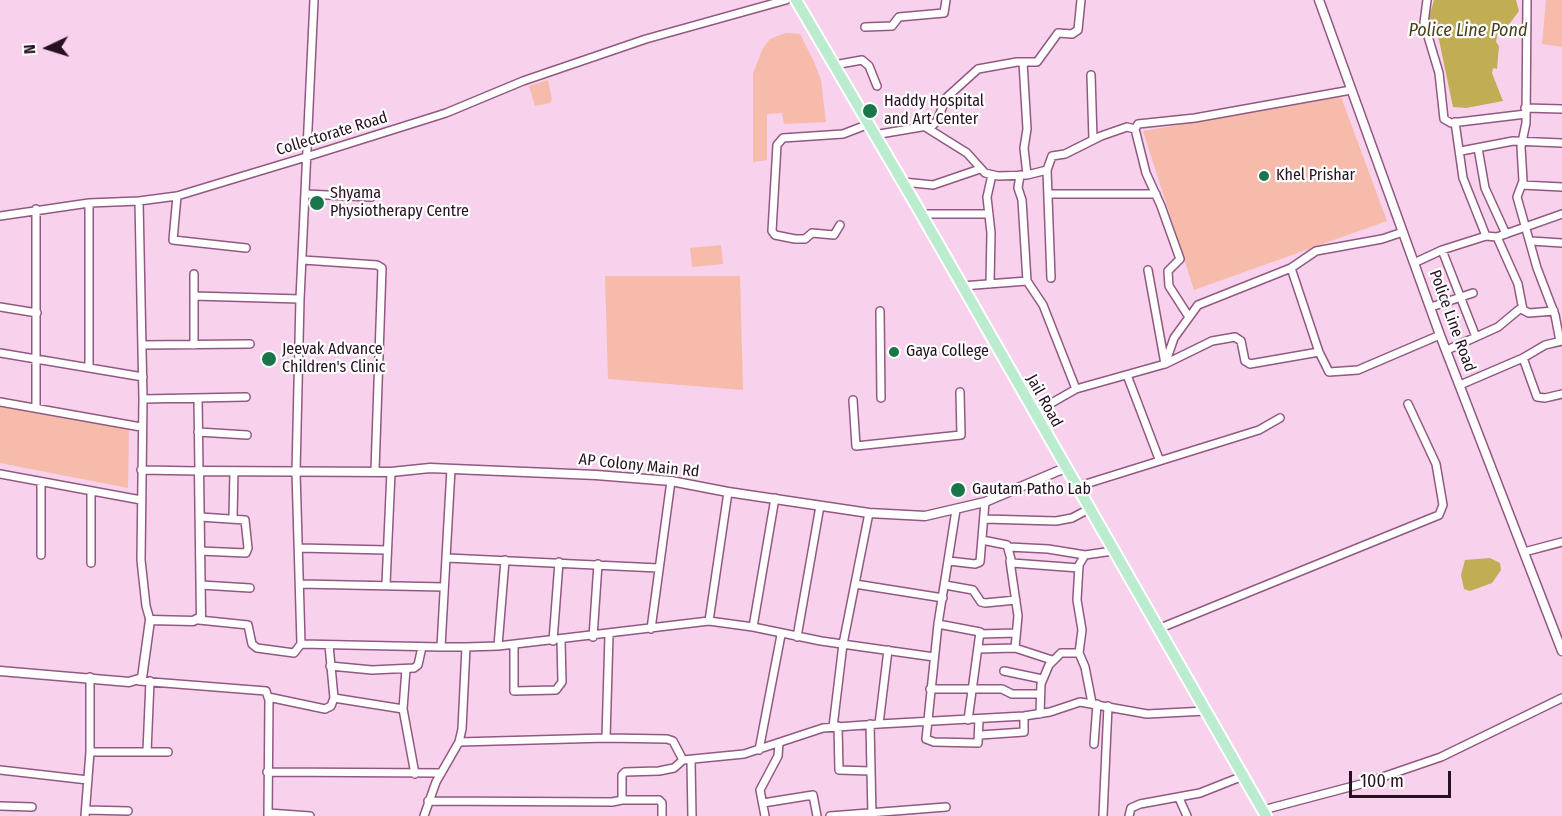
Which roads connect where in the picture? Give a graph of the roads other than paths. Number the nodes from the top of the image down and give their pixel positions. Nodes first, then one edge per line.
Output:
1 (314, 0) edge
2 (786, 0) edge
3 (796, 0) edge
4 (946, 0) edge
5 (1081, 0) edge
6 (1319, 0) edge
7 (1427, 0) edge
8 (1527, 0) edge
9 (865, 27) dead end
10 (1023, 62) junction
11 (834, 65) junction
12 (1091, 75) dead end
13 (877, 86) dead end
14 (1352, 90) junction
15 (1562, 109) edge
16 (1525, 111) junction
17 (1455, 122) junction
18 (869, 124) junction
19 (927, 128) junction
20 (1135, 129) junction
21 (874, 135) junction
22 (1093, 139) junction
23 (1523, 141) junction
24 (1562, 143) edge
25 (1478, 148) junction
26 (1461, 151) junction
27 (306, 157) junction
28 (980, 169) junction
29 (1047, 170) junction
30 (992, 175) junction
31 (1024, 175) junction
32 (903, 182) junction
33 (1522, 185) junction
34 (1561, 185) edge
35 (305, 194) junction
36 (1049, 194) junction
37 (1156, 194) junction
38 (177, 196) junction
39 (370, 197) dead end
40 (139, 201) junction
41 (89, 203) junction
42 (36, 209) junction
43 (922, 214) junction
44 (989, 214) junction
45 (1562, 214) edge
46 (0, 216) edge
47 (840, 225) dead end
48 (1526, 226) junction
49 (1403, 232) junction
50 (1506, 234) junction
51 (1486, 236) junction
52 (1497, 237) junction
53 (1531, 241) junction
54 (1562, 243) edge
55 (246, 248) dead end
56 (1442, 250) junction
57 (303, 260) junction
58 (1414, 263) junction
59 (1291, 268) junction
60 (1148, 270) dead end
61 (194, 274) dead end
62 (1051, 278) dead end
63 (1027, 281) junction
64 (990, 284) junction
65 (962, 286) junction
66 (1473, 293) dead end
67 (194, 296) junction
68 (1459, 297) junction
69 (300, 299) junction
70 (0, 307) edge
71 (1431, 307) junction
72 (1522, 307) junction
73 (880, 311) dead end
74 (1554, 311) junction
75 (38, 313) junction
76 (1189, 317) junction
77 (1440, 335) junction
78 (1476, 337) junction
79 (1561, 341) edge
80 (250, 344) dead end
81 (142, 345) junction
82 (194, 345) junction
83 (1447, 350) junction
84 (1319, 352) junction
85 (0, 353) edge
86 (1523, 357) junction
87 (37, 358) junction
88 (1165, 364) junction
89 (89, 368) junction
90 (1127, 375) junction
91 (143, 377) junction
92 (1460, 384) junction
93 (1076, 389) junction
94 (960, 392) dead end
95 (1562, 394) edge
96 (198, 398) junction
97 (246, 398) dead end
98 (881, 398) dead end
99 (143, 399) junction
100 (853, 400) dead end
101 (0, 402) edge
102 (1408, 404) dead end
103 (36, 408) junction
104 (1034, 413) junction
105 (1280, 418) dead end
106 (141, 426) junction
107 (198, 432) junction
108 (247, 435) dead end
109 (1159, 459) junction
110 (1065, 468) junction
111 (451, 469) junction
112 (141, 470) junction
113 (199, 471) junction
114 (234, 471) junction
115 (375, 471) junction
116 (296, 472) junction
117 (391, 472) junction
118 (0, 474) edge
119 (671, 481) junction
120 (41, 482) junction
121 (1076, 487) junction
122 (91, 492) junction
123 (728, 492) junction
124 (774, 498) junction
125 (141, 500) junction
126 (985, 502) junction
127 (820, 506) junction
128 (1089, 509) junction
129 (956, 510) junction
130 (869, 513) junction
131 (200, 517) junction
132 (233, 518) junction
133 (984, 519) junction
134 (982, 540) junction
135 (1562, 542) edge
136 (1009, 547) junction
137 (299, 548) junction
138 (387, 550) junction
139 (200, 551) junction
140 (1113, 551) junction
141 (1524, 552) junction
142 (41, 555) dead end
143 (1086, 555) junction
144 (447, 558) junction
145 (505, 560) junction
146 (950, 561) junction
147 (1010, 561) junction
148 (559, 562) junction
149 (90, 563) dead end
150 (598, 564) junction
151 (658, 567) junction
152 (1078, 567) junction
153 (300, 584) junction
154 (386, 584) junction
155 (855, 584) junction
156 (201, 585) junction
157 (945, 585) junction
158 (444, 587) junction
159 (250, 588) dead end
160 (943, 598) junction
161 (1016, 600) junction
162 (150, 620) junction
163 (199, 620) junction
164 (709, 621) junction
165 (938, 624) junction
166 (753, 627) junction
167 (651, 629) junction
168 (1158, 629) junction
169 (1016, 633) junction
170 (980, 634) junction
171 (609, 635) junction
172 (781, 635) junction
173 (593, 637) junction
174 (797, 637) junction
175 (557, 640) junction
176 (301, 644) junction
177 (843, 644) junction
178 (329, 645) junction
179 (498, 646) junction
180 (514, 646) junction
181 (422, 647) junction
182 (441, 647) junction
183 (466, 647) junction
184 (1016, 648) junction
185 (978, 649) junction
186 (888, 651) junction
187 (1562, 651) edge
188 (1079, 653) junction
189 (934, 657) junction
190 (1052, 660) junction
191 (330, 666) junction
192 (406, 669) junction
193 (0, 670) edge
194 (1004, 671) dead end
195 (90, 677) junction
196 (1042, 678) junction
197 (139, 681) junction
198 (150, 681) junction
199 (972, 688) junction
200 (930, 689) junction
201 (1040, 694) junction
202 (268, 698) junction
203 (334, 698) junction
204 (1562, 698) edge
205 (1094, 703) junction
206 (1108, 706) junction
207 (403, 709) junction
208 (1206, 711) junction
209 (1040, 714) junction
210 (1024, 716) junction
211 (980, 719) junction
212 (968, 720) junction
213 (926, 721) junction
214 (870, 724) junction
215 (879, 724) junction
216 (835, 726) junction
217 (980, 735) junction
218 (606, 738) junction
219 (459, 742) junction
220 (779, 742) junction
221 (1094, 744) dead end
222 (759, 750) junction
223 (90, 752) junction
224 (147, 752) junction
225 (168, 752) dead end
226 (687, 761) junction
227 (0, 770) edge
228 (870, 771) junction
229 (267, 772) junction
230 (440, 773) junction
231 (415, 774) junction
232 (1243, 776) junction
233 (88, 780) junction
234 (1179, 798) junction
235 (622, 800) junction
236 (428, 801) junction
237 (763, 802) junction
238 (0, 806) edge
239 (32, 807) dead end
240 (946, 807) dead end
241 (128, 811) dead end
242 (85, 813) edge
243 (1265, 813) edge
244 (268, 814) edge
245 (871, 814) edge
246 (310, 816) edge
247 (424, 816) edge
248 (662, 816) edge
249 (692, 816) edge
250 (765, 816) edge
251 (817, 816) edge
252 (830, 816) edge
253 (1103, 816) edge
254 (1129, 816) edge
255 (1187, 816) edge

1 - 27 street
2 - 27 street, Collectorate Road
3 - 11 main road, Jail Road
4 - 9 street
5 - 10 street
6 - 14 street, Police Line Road
7 - 17 street
8 - 16 street
10 - 19 street
10 - 31 street
11 - 13 street
11 - 18 main road, Jail Road
12 - 22 street
14 - 20 street
14 - 49 street, Police Line Road
15 - 16 street
16 - 17 street
16 - 23 street
17 - 26 street
18 - 21 main road, Jail Road
18 - 47 street
19 - 21 street
19 - 28 street
20 - 22 street
20 - 37 street
21 - 32 main road, Jail Road
22 - 29 street
23 - 24 street
23 - 25 street
23 - 33 street
25 - 26 street
25 - 50 street
26 - 51 street
27 - 35 street
27 - 38 street, Collectorate Road
28 - 30 street
28 - 32 street
29 - 31 street
29 - 36 street
30 - 31 street
30 - 44 street
31 - 63 street
32 - 43 main road, Jail Road
33 - 34 street
33 - 48 street
35 - 39 street
35 - 57 street
36 - 37 street
36 - 62 street
37 - 76 street
38 - 40 street, Collectorate Road
38 - 55 street
40 - 41 street, Collectorate Road
40 - 81 street
41 - 42 street, Collectorate Road
41 - 89 street
42 - 46 street, Collectorate Road
42 - 75 street
43 - 44 street
43 - 65 main road, Jail Road
44 - 64 street
45 - 48 street
48 - 50 street
48 - 53 street
49 - 58 street, Police Line Road
49 - 59 street
50 - 52 street
51 - 52 street
51 - 56 street
52 - 72 street
53 - 54 street
53 - 74 street
56 - 58 street
56 - 68 street
57 - 69 street
57 - 115 street
58 - 71 street, Police Line Road
59 - 76 street
59 - 84 street
60 - 88 street
61 - 67 street
63 - 64 street
63 - 93 street
64 - 65 street
65 - 104 main road, Jail Road
66 - 68 street
67 - 69 street
67 - 82 street
68 - 71 street
68 - 78 street
69 - 116 street
70 - 75 street
71 - 77 street, Police Line Road
72 - 74 street
72 - 78 street
73 - 98 street
74 - 79 street
75 - 87 street
76 - 88 street
77 - 83 street, Police Line Road
77 - 84 street
78 - 83 street
79 - 86 street
80 - 82 street
81 - 82 street
81 - 91 street
83 - 92 street, Police Line Road
84 - 88 street
85 - 87 street
86 - 92 street
86 - 95 street
87 - 89 street
87 - 103 street
88 - 90 street
89 - 91 street
90 - 93 street
90 - 109 street
91 - 99 street
92 - 141 street, Police Line Road
93 - 104 street
94 - 100 street
96 - 97 street
96 - 99 street
96 - 107 street
99 - 106 street
101 - 103 street
102 - 168 street
103 - 106 street
104 - 110 main road, Jail Road
105 - 109 street
106 - 112 street
107 - 108 street
107 - 113 street
109 - 121 street
110 - 121 main road, Jail Road
110 - 126 street, AP Colony Main Rd
111 - 117 street, AP Colony Main Rd
111 - 119 street, AP Colony Main Rd
111 - 144 street
112 - 113 street
112 - 125 street
113 - 114 street, AP Colony Main Rd
113 - 131 street
114 - 116 street, AP Colony Main Rd
114 - 132 street
115 - 116 street, AP Colony Main Rd
115 - 117 street, AP Colony Main Rd
116 - 137 street
117 - 138 street
118 - 120 street
119 - 123 street, AP Colony Main Rd
119 - 151 street
120 - 122 street
120 - 142 street
121 - 128 main road, Jail Road
122 - 125 street
122 - 149 street
123 - 124 street, AP Colony Main Rd
123 - 164 street
124 - 127 street, AP Colony Main Rd
124 - 166 street
125 - 162 street
126 - 129 street, AP Colony Main Rd
126 - 133 street
127 - 130 street, AP Colony Main Rd
127 - 174 street
128 - 133 street
128 - 140 main road, Jail Road
129 - 130 street, AP Colony Main Rd
129 - 146 street
130 - 155 street
131 - 132 street
131 - 139 street
132 - 139 street
133 - 134 street
134 - 136 street
134 - 146 street
135 - 141 street
136 - 143 street
136 - 147 street
137 - 138 street
137 - 153 street
138 - 154 street
139 - 156 street
140 - 143 street
140 - 168 main road, Jail Road
141 - 187 street, Police Line Road
143 - 152 street
144 - 145 street
144 - 158 street
145 - 148 street
145 - 179 street
146 - 157 street
147 - 152 street
147 - 161 street
148 - 150 street
148 - 175 street
150 - 151 street
150 - 173 street
151 - 167 street
152 - 188 street
153 - 154 street
153 - 176 street
154 - 158 street
155 - 160 street
155 - 177 street
156 - 159 street
156 - 163 street
157 - 160 street
157 - 161 street
158 - 182 street
160 - 165 street
161 - 169 street
162 - 163 street
162 - 197 street
163 - 176 street
164 - 166 street
164 - 167 street
165 - 170 street
165 - 189 street
166 - 172 street
167 - 171 street
168 - 208 main road, Jail Road
169 - 170 street
169 - 184 street
170 - 185 street
171 - 173 street
171 - 218 street
172 - 174 street
172 - 222 street
173 - 175 street
174 - 177 street
175 - 180 street
175 - 180 street
176 - 178 street
177 - 186 street
177 - 216 street
178 - 181 street
178 - 191 street
179 - 180 street
179 - 183 street
181 - 182 street
181 - 192 street
182 - 183 street
183 - 219 street
184 - 185 street
184 - 190 street
185 - 199 street
186 - 189 street
186 - 215 street
188 - 190 street
188 - 205 street
189 - 200 street
190 - 196 street
191 - 192 street
191 - 203 street
192 - 207 street
193 - 195 street
194 - 196 street
195 - 197 street
195 - 223 street
196 - 201 street
197 - 198 street
198 - 202 street
198 - 224 street
199 - 200 street
199 - 201 street
199 - 212 street
200 - 213 street
201 - 209 street
202 - 203 street
202 - 229 street
203 - 207 street
204 - 243 street
205 - 206 street
205 - 209 street
205 - 221 street
206 - 208 street
206 - 253 street
207 - 231 street
208 - 232 main road, Jail Road
209 - 210 street
210 - 211 street
210 - 217 street
211 - 212 street
211 - 217 street
212 - 213 street
213 - 215 street
213 - 217 street
214 - 215 street
214 - 216 street
214 - 228 street
216 - 220 street
216 - 228 street
218 - 219 street
218 - 226 street
219 - 230 street
220 - 222 street
220 - 237 street
222 - 226 street
223 - 224 street
223 - 233 street
224 - 225 street
226 - 235 street
226 - 249 street
227 - 233 street
228 - 245 street
229 - 231 street
229 - 244 street
230 - 231 street
230 - 236 street
232 - 234 street
232 - 243 main road, Jail Road
233 - 242 street
234 - 254 street
234 - 255 street
235 - 236 street
235 - 248 street
236 - 247 street
237 - 250 street
237 - 251 street
238 - 239 street
240 - 245 street
241 - 242 street
244 - 246 street
245 - 252 street

